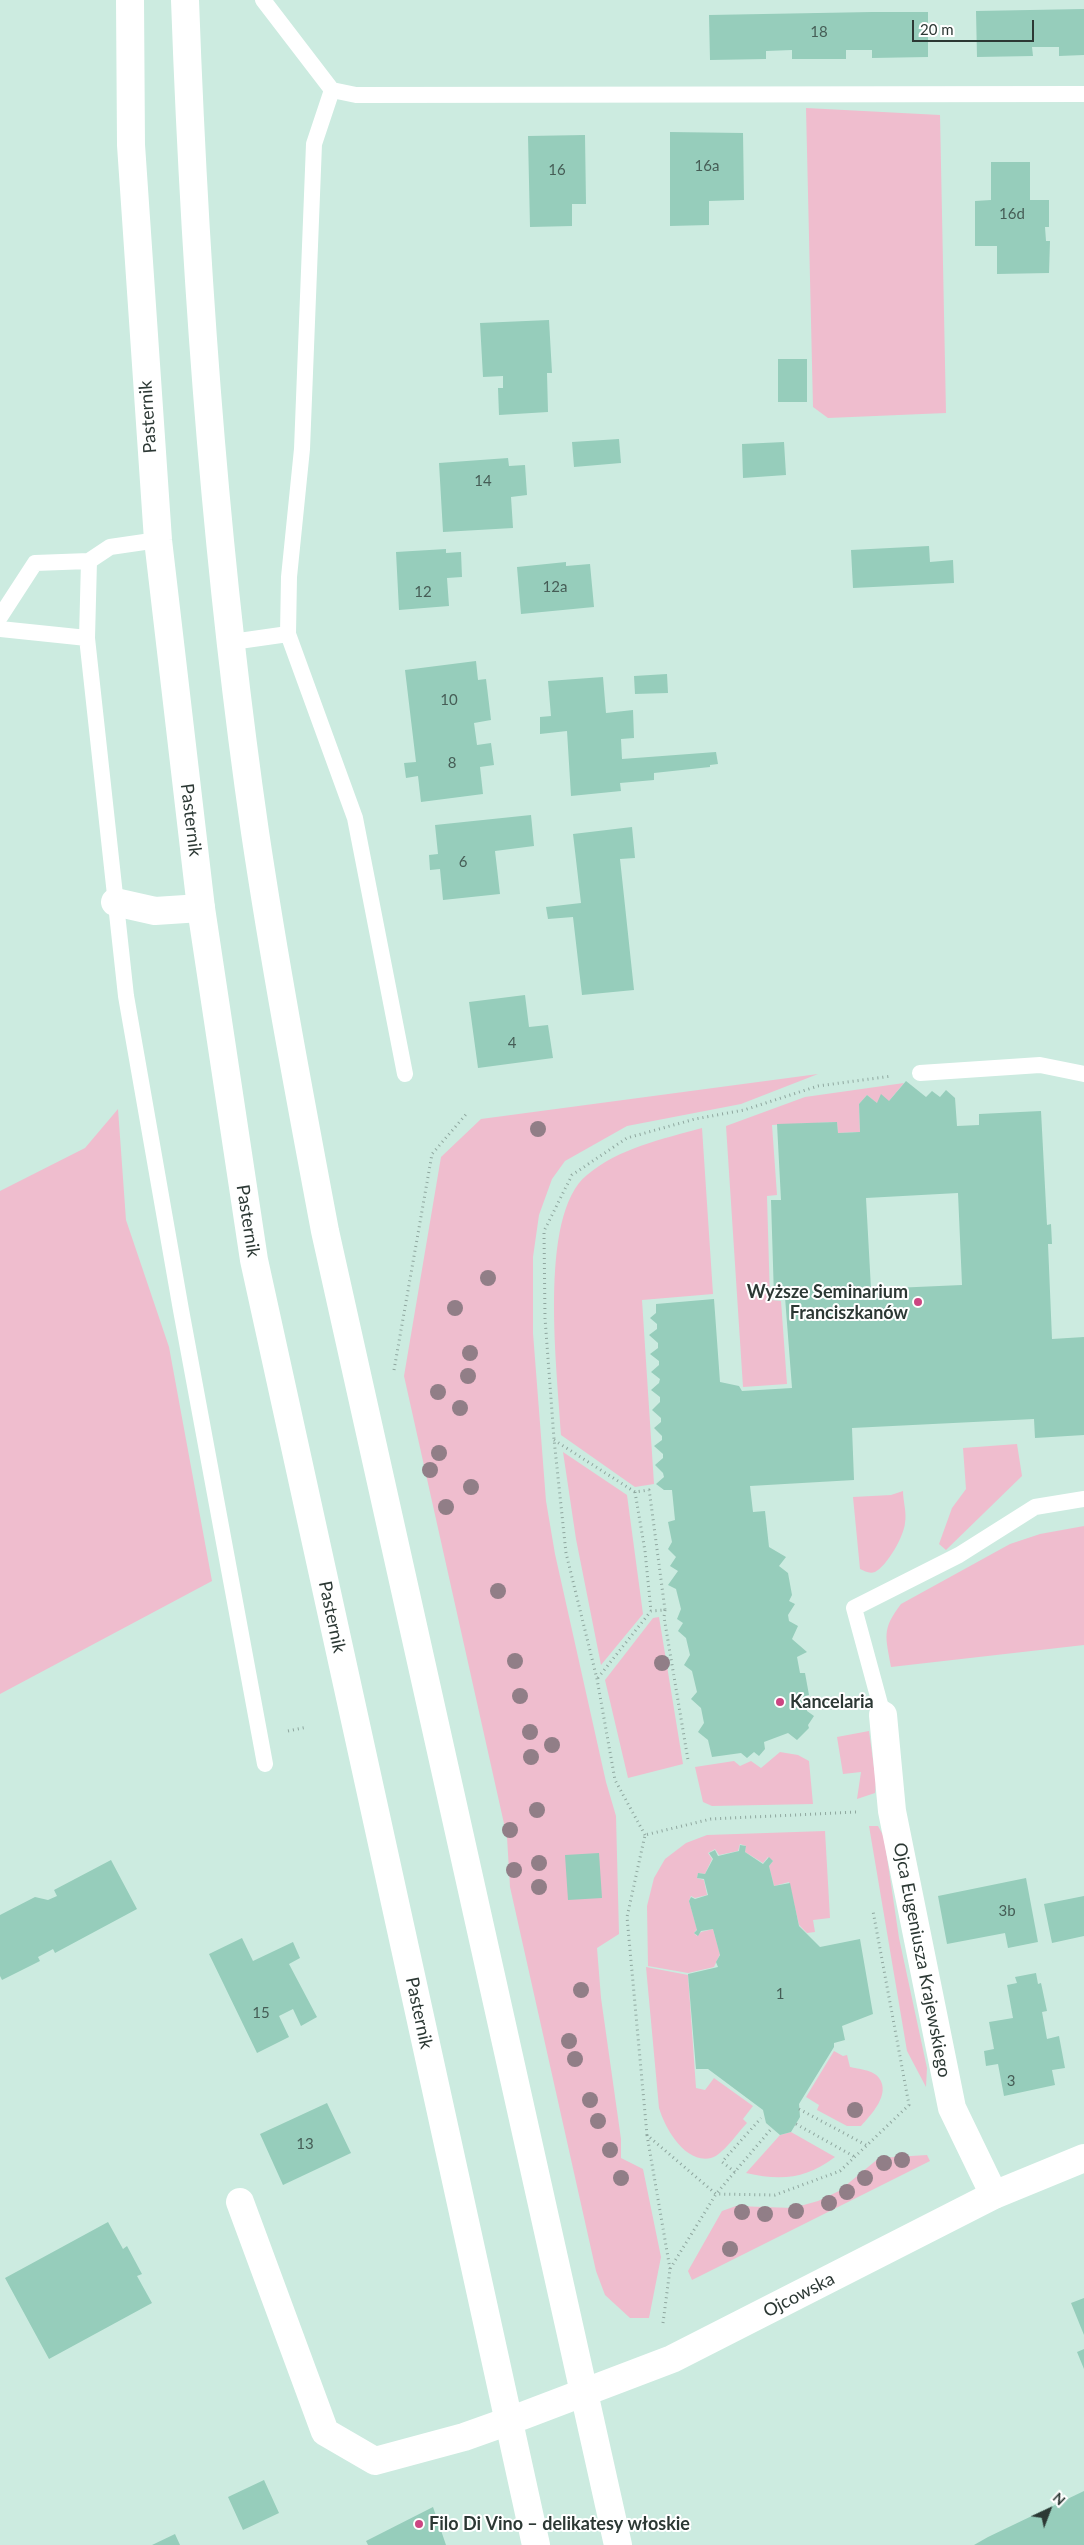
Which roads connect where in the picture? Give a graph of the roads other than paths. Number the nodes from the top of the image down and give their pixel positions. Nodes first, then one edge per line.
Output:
1 (130, 0) edge
2 (185, 0) edge
3 (264, 0) edge
4 (332, 90) junction
5 (1084, 94) edge
6 (158, 540) junction
7 (89, 561) junction
8 (0, 617) edge
9 (0, 629) edge
10 (288, 634) junction
11 (87, 638) junction
12 (232, 642) junction
13 (115, 902) junction
14 (201, 908) junction
15 (920, 1073) road end
16 (405, 1074) dead end
17 (1084, 1074) edge
18 (1084, 1500) edge
19 (883, 1715) joint
20 (265, 1764) dead end
21 (1084, 2158) edge
22 (994, 2195) junction
23 (240, 2202) dead end
24 (584, 2394) junction
25 (509, 2421) junction
26 (536, 2545) edge
27 (618, 2545) edge

1 - 6 main road, Pasternik
2 - 12 main road
3 - 4 lane
4 - 5 lane
4 - 10 lane
6 - 7 lane
6 - 14 main road, Pasternik
7 - 8 lane
7 - 11 lane
9 - 11 lane
10 - 12 lane
10 - 16 lane
11 - 13 lane
12 - 24 main road
13 - 14 main road
13 - 20 lane
14 - 25 main road, Pasternik
15 - 17 lane
18 - 19 lane
19 - 22 main road, Ojca Eugeniusza Krajewskiego
21 - 22 main road, Ojcowska
22 - 24 main road, Ojcowska
23 - 25 main road, Ojcowska
24 - 25 main road, Ojcowska
24 - 27 main road
25 - 26 main road, Pasternik

